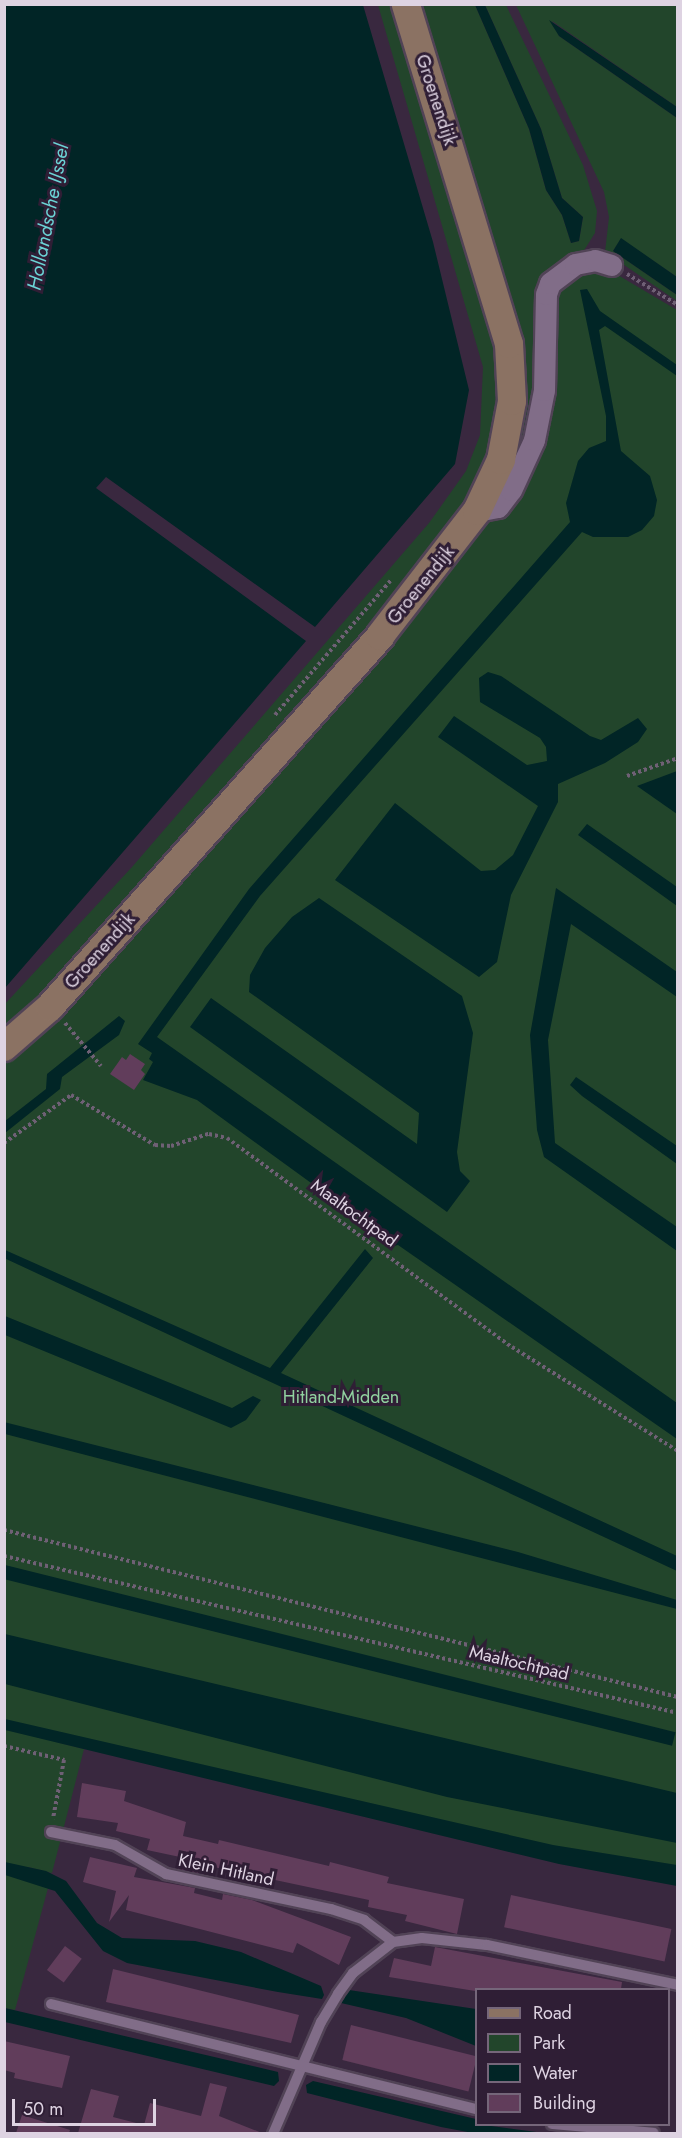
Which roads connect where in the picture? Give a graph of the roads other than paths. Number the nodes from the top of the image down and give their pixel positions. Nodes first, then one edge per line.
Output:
1 (406, 4) edge
2 (611, 265) road end
3 (477, 511) junction
4 (4, 1047) edge
5 (51, 1832) road end
6 (393, 1942) junction
7 (678, 1985) edge
8 (51, 2004) dead end
9 (302, 2065) junction
10 (475, 2108) edge
11 (575, 2126) edge
12 (273, 2133) edge
13 (654, 2133) edge

1 - 3 street, Groenendijk
2 - 3 street
3 - 4 street, Groenendijk
5 - 6 lane, Klein Hitland
6 - 7 lane
6 - 9 lane
8 - 9 lane
9 - 10 lane
9 - 12 lane
11 - 13 lane

